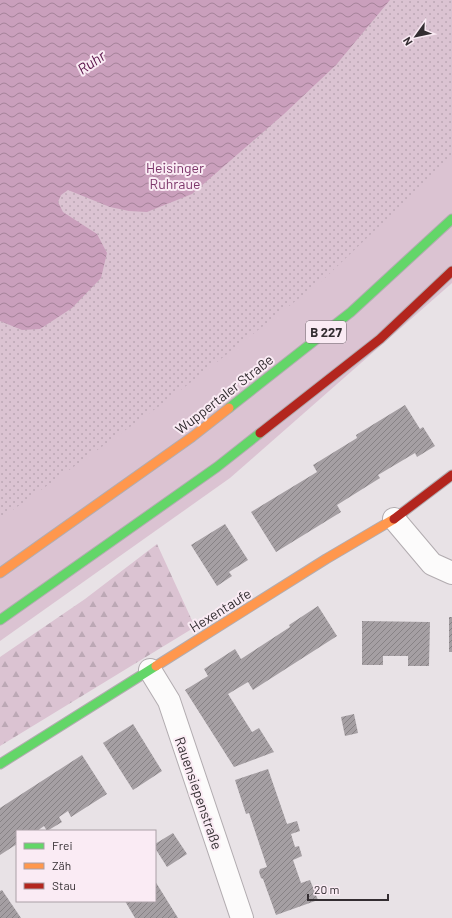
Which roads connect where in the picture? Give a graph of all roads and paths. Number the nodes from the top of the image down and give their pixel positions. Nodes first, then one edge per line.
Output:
1 (452, 219) edge
2 (452, 271) edge
3 (452, 475) edge
4 (394, 519) junction
5 (0, 573) edge
6 (452, 573) edge
7 (0, 620) edge
8 (150, 670) junction
9 (0, 764) edge
10 (242, 918) edge

1 - 5 main road, Wuppertaler Straße / B 227
2 - 7 main road, B 227
3 - 4 main road, Hexentaufe
4 - 6 street
4 - 8 main road, Hexentaufe
8 - 9 main road, Hexentaufe
8 - 10 street, Rauensiepenstraße

